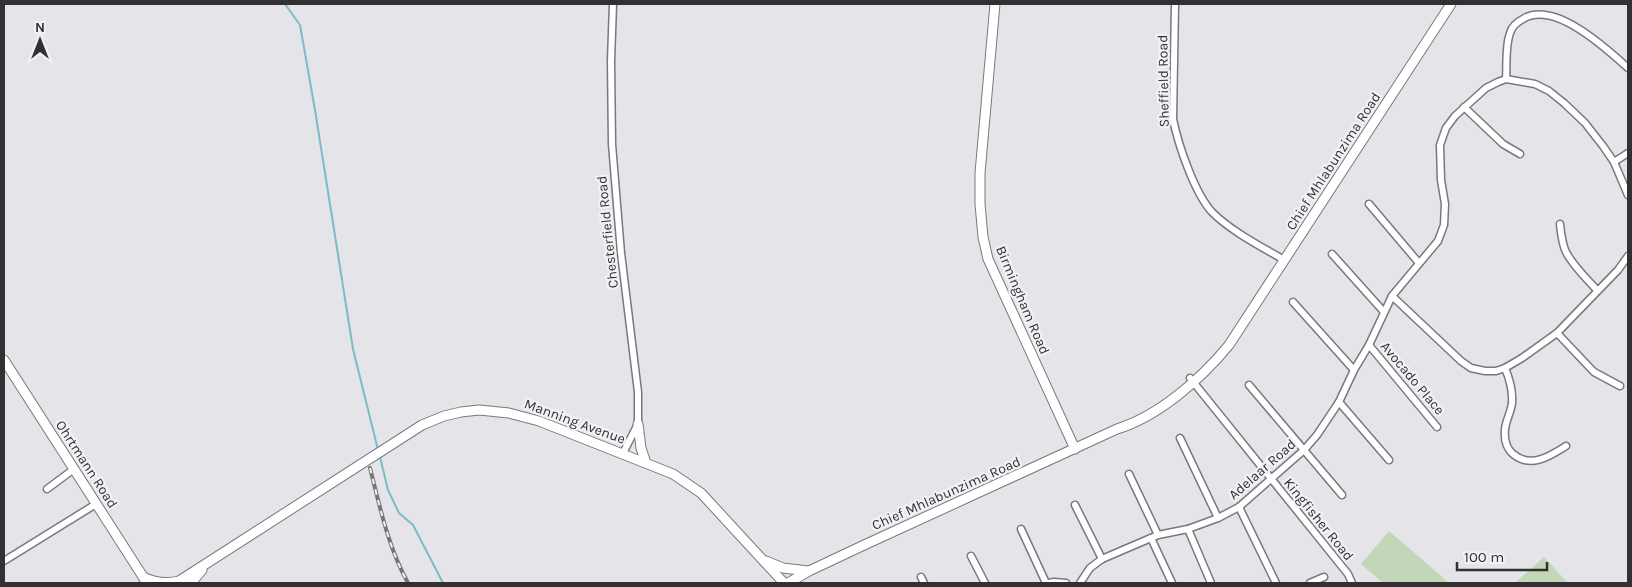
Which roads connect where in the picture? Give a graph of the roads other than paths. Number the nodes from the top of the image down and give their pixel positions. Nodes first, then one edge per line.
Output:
1 (613, 4) edge
2 (995, 4) edge
3 (1175, 4) edge
4 (1452, 4) edge
5 (1628, 68) edge
6 (1506, 79) junction
7 (1464, 107) junction
8 (1628, 153) edge
9 (1520, 154) dead end
10 (1614, 162) junction
11 (1628, 195) edge
12 (1369, 204) dead end
13 (1560, 224) dead end
14 (1332, 254) dead end
15 (1628, 256) edge
16 (1284, 260) junction
17 (1419, 263) junction
18 (1598, 290) junction
19 (1392, 296) junction
20 (1293, 302) dead end
21 (1384, 312) junction
22 (1557, 333) junction
23 (1369, 345) junction
24 (4, 360) edge
25 (1506, 368) junction
26 (1354, 370) junction
27 (1192, 379) junction
28 (1249, 385) dead end
29 (1620, 386) dead end
30 (1339, 402) junction
31 (638, 424) junction
32 (1437, 427) dead end
33 (1180, 438) dead end
34 (1566, 446) dead end
35 (1075, 449) junction
36 (1304, 450) junction
37 (623, 453) junction
38 (1389, 460) dead end
39 (646, 463) junction
40 (74, 470) junction
41 (1129, 474) dead end
42 (1271, 478) junction
43 (47, 489) dead end
44 (1342, 495) dead end
45 (96, 504) junction
46 (1075, 505) dead end
47 (1239, 508) junction
48 (1218, 518) junction
49 (1021, 529) dead end
50 (1188, 529) junction
51 (1154, 536) junction
52 (971, 556) dead end
53 (759, 557) junction
54 (1102, 558) junction
55 (4, 560) edge
56 (210, 560) junction
57 (809, 571) junction
58 (1324, 577) dead end
59 (141, 579) edge
60 (178, 582) edge
61 (191, 583) edge
62 (786, 583) edge
63 (800, 583) edge
64 (985, 583) edge
65 (1047, 583) edge
66 (1066, 583) edge
67 (1080, 583) edge
68 (1172, 583) edge
69 (1211, 583) edge
70 (1276, 583) edge
71 (1310, 583) edge
72 (1352, 583) edge

1 - 31 street, Chesterfield Road
2 - 35 main road, Birmingham Road
3 - 16 street, Sheffield Road
4 - 16 main road, Chief Mhlabunzima Road
5 - 6 street
6 - 7 street, Adelaar Road
6 - 10 street
7 - 9 street
7 - 17 street, Adelaar Road
8 - 10 street
10 - 11 street
12 - 17 street
13 - 18 street
14 - 21 street
15 - 18 street
16 - 27 main road, Chief Mhlabunzima Road
17 - 19 street, Adelaar Road
18 - 22 street
19 - 21 street, Adelaar Road
19 - 25 street
20 - 26 street
21 - 23 street, Adelaar Road
22 - 25 street
22 - 29 street
23 - 26 street, Adelaar Road
23 - 32 street, Avocado Place
24 - 40 main road, Ohrtmann Road
25 - 34 street
26 - 30 street, Adelaar Road
27 - 35 main road, Chief Mhlabunzima Road
27 - 42 street, Kingfisher Road
28 - 36 street
30 - 36 street, Adelaar Road
30 - 38 street
31 - 37 street, Chesterfield Road
31 - 39 main road
33 - 48 street
35 - 57 main road, Chief Mhlabunzima Road
36 - 42 street, Adelaar Road
36 - 44 street
37 - 39 main road, Manning Avenue
37 - 56 main road, Manning Avenue
39 - 53 main road, Manning Avenue
40 - 43 street
40 - 45 main road, Ohrtmann Road
41 - 51 street
42 - 47 street, Adelaar Road
42 - 72 street, Kingfisher Road
45 - 55 street
45 - 59 main road, Ohrtmann Road
46 - 54 street
47 - 48 street, Adelaar Road
47 - 70 street
48 - 50 street, Adelaar Road
49 - 65 street
50 - 51 street, Adelaar Road
50 - 69 street
51 - 54 street, Adelaar Road
51 - 68 street
52 - 64 street
53 - 57 main road
53 - 62 main road, Manning Avenue
54 - 67 street, Adelaar Road
56 - 60 main road, Manning Avenue
56 - 61 main road
57 - 62 main road, Chief Mhlabunzima Road
57 - 63 main road
58 - 71 street
59 - 60 main road
65 - 66 street

